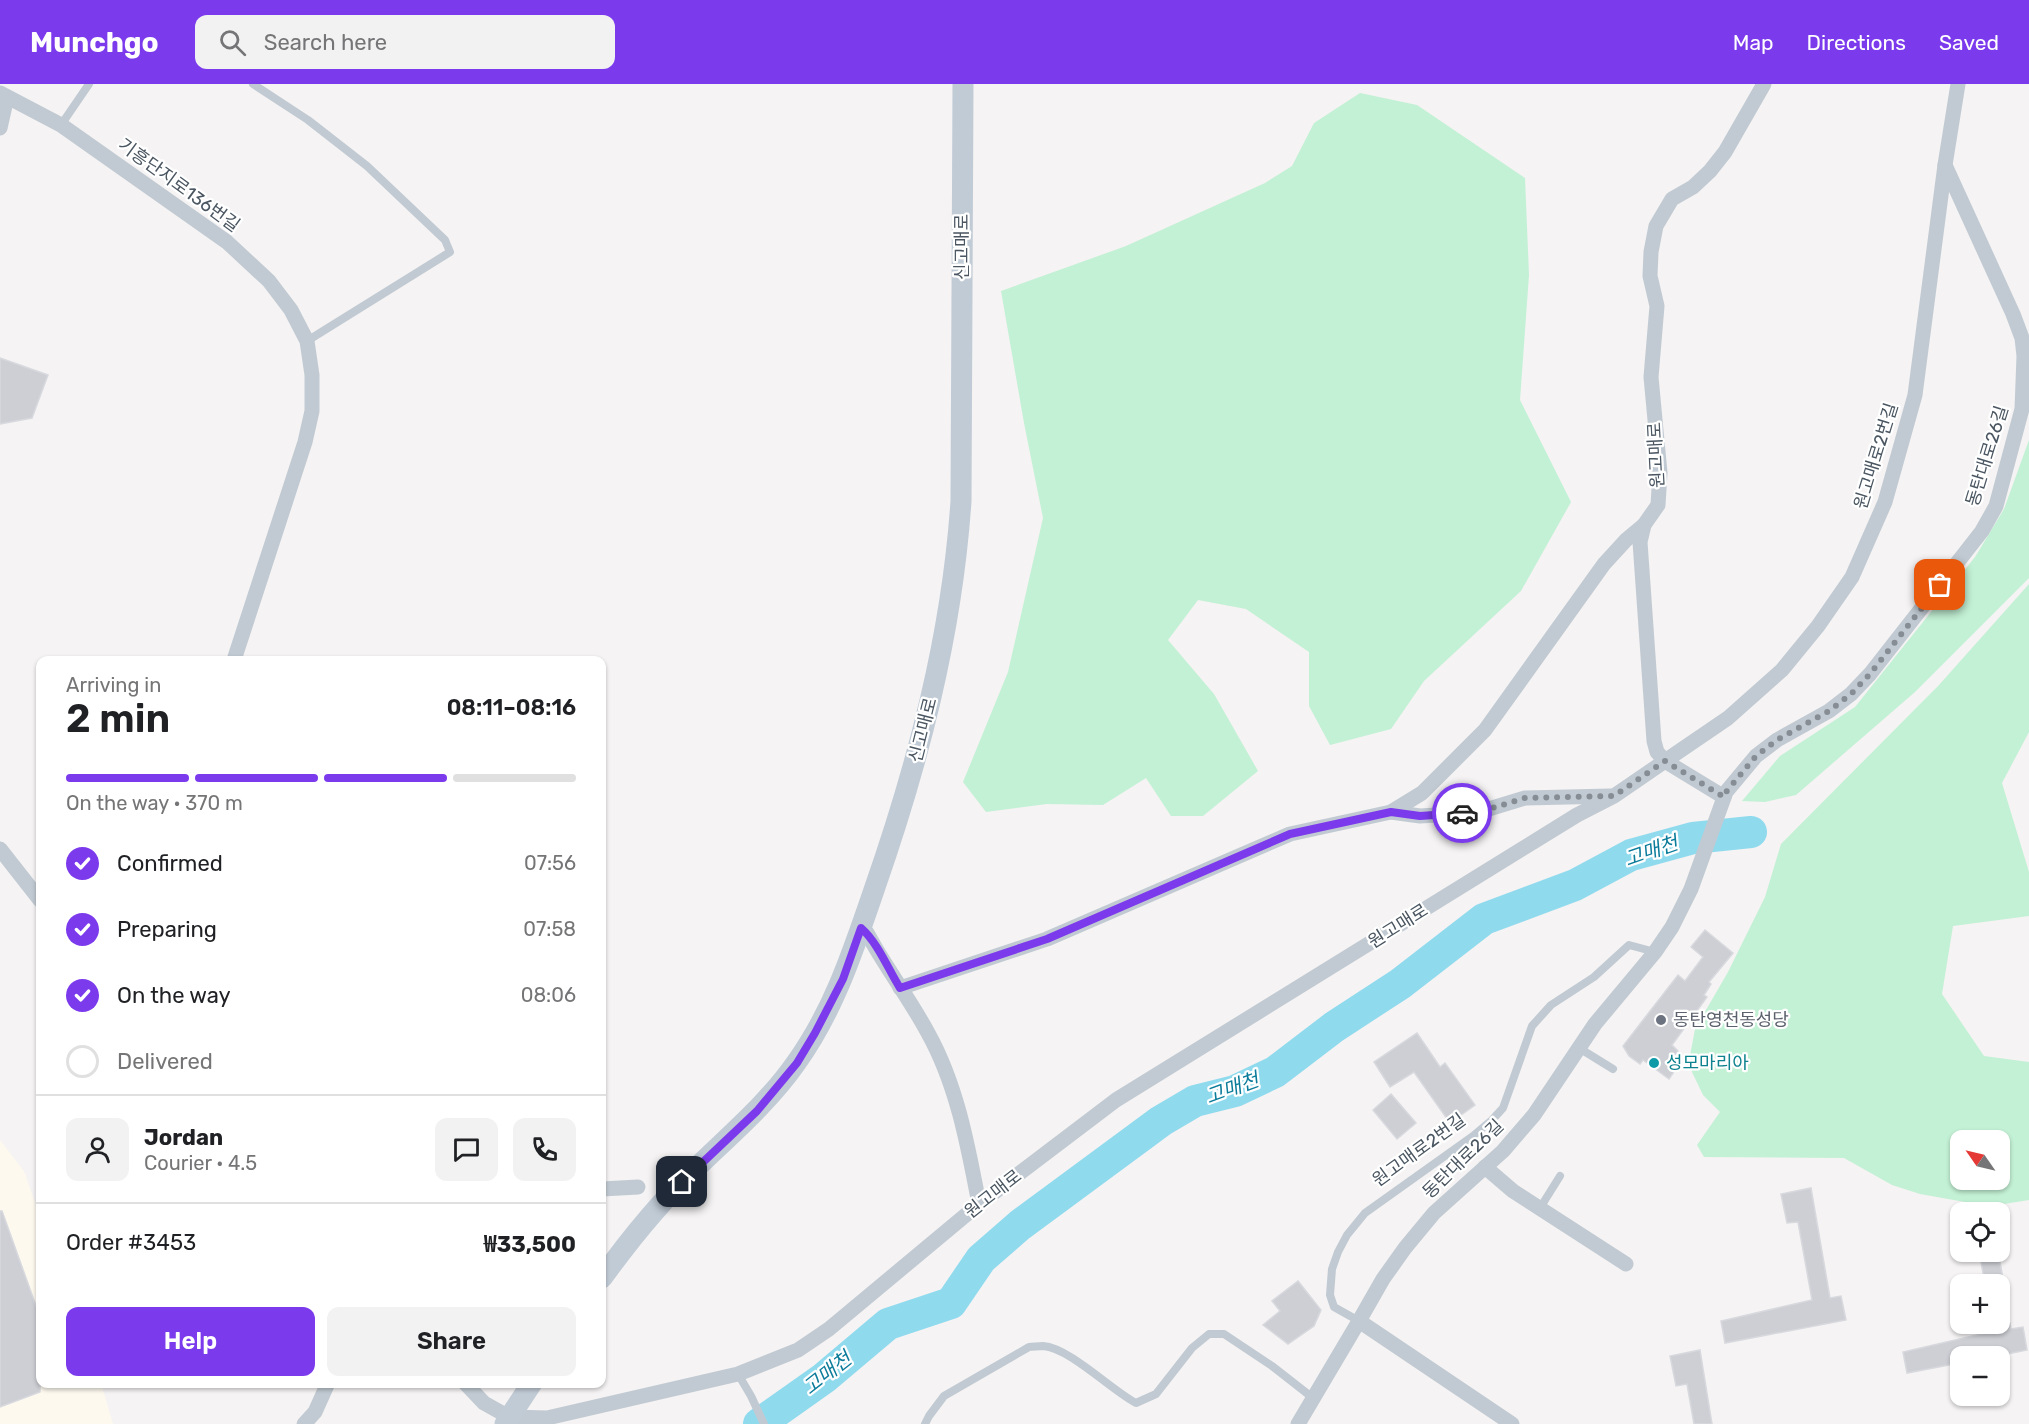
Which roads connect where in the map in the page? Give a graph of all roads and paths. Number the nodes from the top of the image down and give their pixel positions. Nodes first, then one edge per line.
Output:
1 (89, 84) edge
2 (253, 84) edge
3 (963, 84) edge
4 (1764, 84) edge
5 (1958, 84) edge
6 (4, 95) edge
7 (61, 125) junction
8 (0, 128) edge
9 (1945, 165) junction
10 (307, 341) junction
11 (2026, 409) edge
12 (1644, 525) junction
13 (235, 656) edge
14 (1665, 761) junction
15 (1614, 796) junction
16 (1722, 802) junction
17 (1391, 812) junction
18 (0, 849) edge
19 (36, 895) edge
20 (861, 928) junction
21 (1655, 952) junction
22 (900, 988) junction
23 (1579, 1048) junction
24 (1612, 1069) dead end
25 (1485, 1167) junction
26 (1560, 1176) dead end
27 (638, 1187) dead end
28 (606, 1189) edge
29 (978, 1204) junction
30 (1540, 1208) junction
31 (1626, 1264) dead end
32 (606, 1273) edge
33 (1359, 1321) junction
34 (738, 1374) junction
35 (326, 1388) edge
36 (470, 1388) edge
37 (529, 1388) edge
38 (1313, 1398) junction
39 (507, 1420) edge
40 (304, 1424) edge
41 (764, 1424) edge
42 (925, 1424) edge
43 (1298, 1424) edge
44 (1512, 1424) edge

1 - 7 lane
2 - 10 lane
3 - 20 street, 신고매로
4 - 12 street, 원고매로
5 - 9 street, 원고매로2번길
6 - 7 street, 기흥단지로136번길
6 - 8 street
7 - 10 street, 기흥단지로136번길
9 - 11 street, 동탄대로26길
9 - 14 street, 원고매로2번길
10 - 13 street, 기흥단지로136번길
11 - 16 street, 동탄대로26길
12 - 14 street, 원고매로
12 - 17 street
14 - 15 street, 원고매로
14 - 16 street
15 - 17 street
15 - 29 street, 원고매로
16 - 21 street, 동탄대로26길
17 - 22 street
18 - 19 street
20 - 22 street
20 - 32 street, 신고매로
21 - 23 street, 동탄대로26길
21 - 33 lane, 원고매로2번길
22 - 29 street
23 - 24 lane
23 - 25 street, 동탄대로26길
25 - 30 street
25 - 33 street, 동탄대로26길
26 - 30 lane
27 - 28 street
29 - 34 street, 원고매로
30 - 31 street
33 - 38 street
33 - 44 street
34 - 39 street, 원고매로
34 - 41 lane
35 - 40 street
36 - 39 street
37 - 39 street
38 - 42 lane
38 - 43 street

